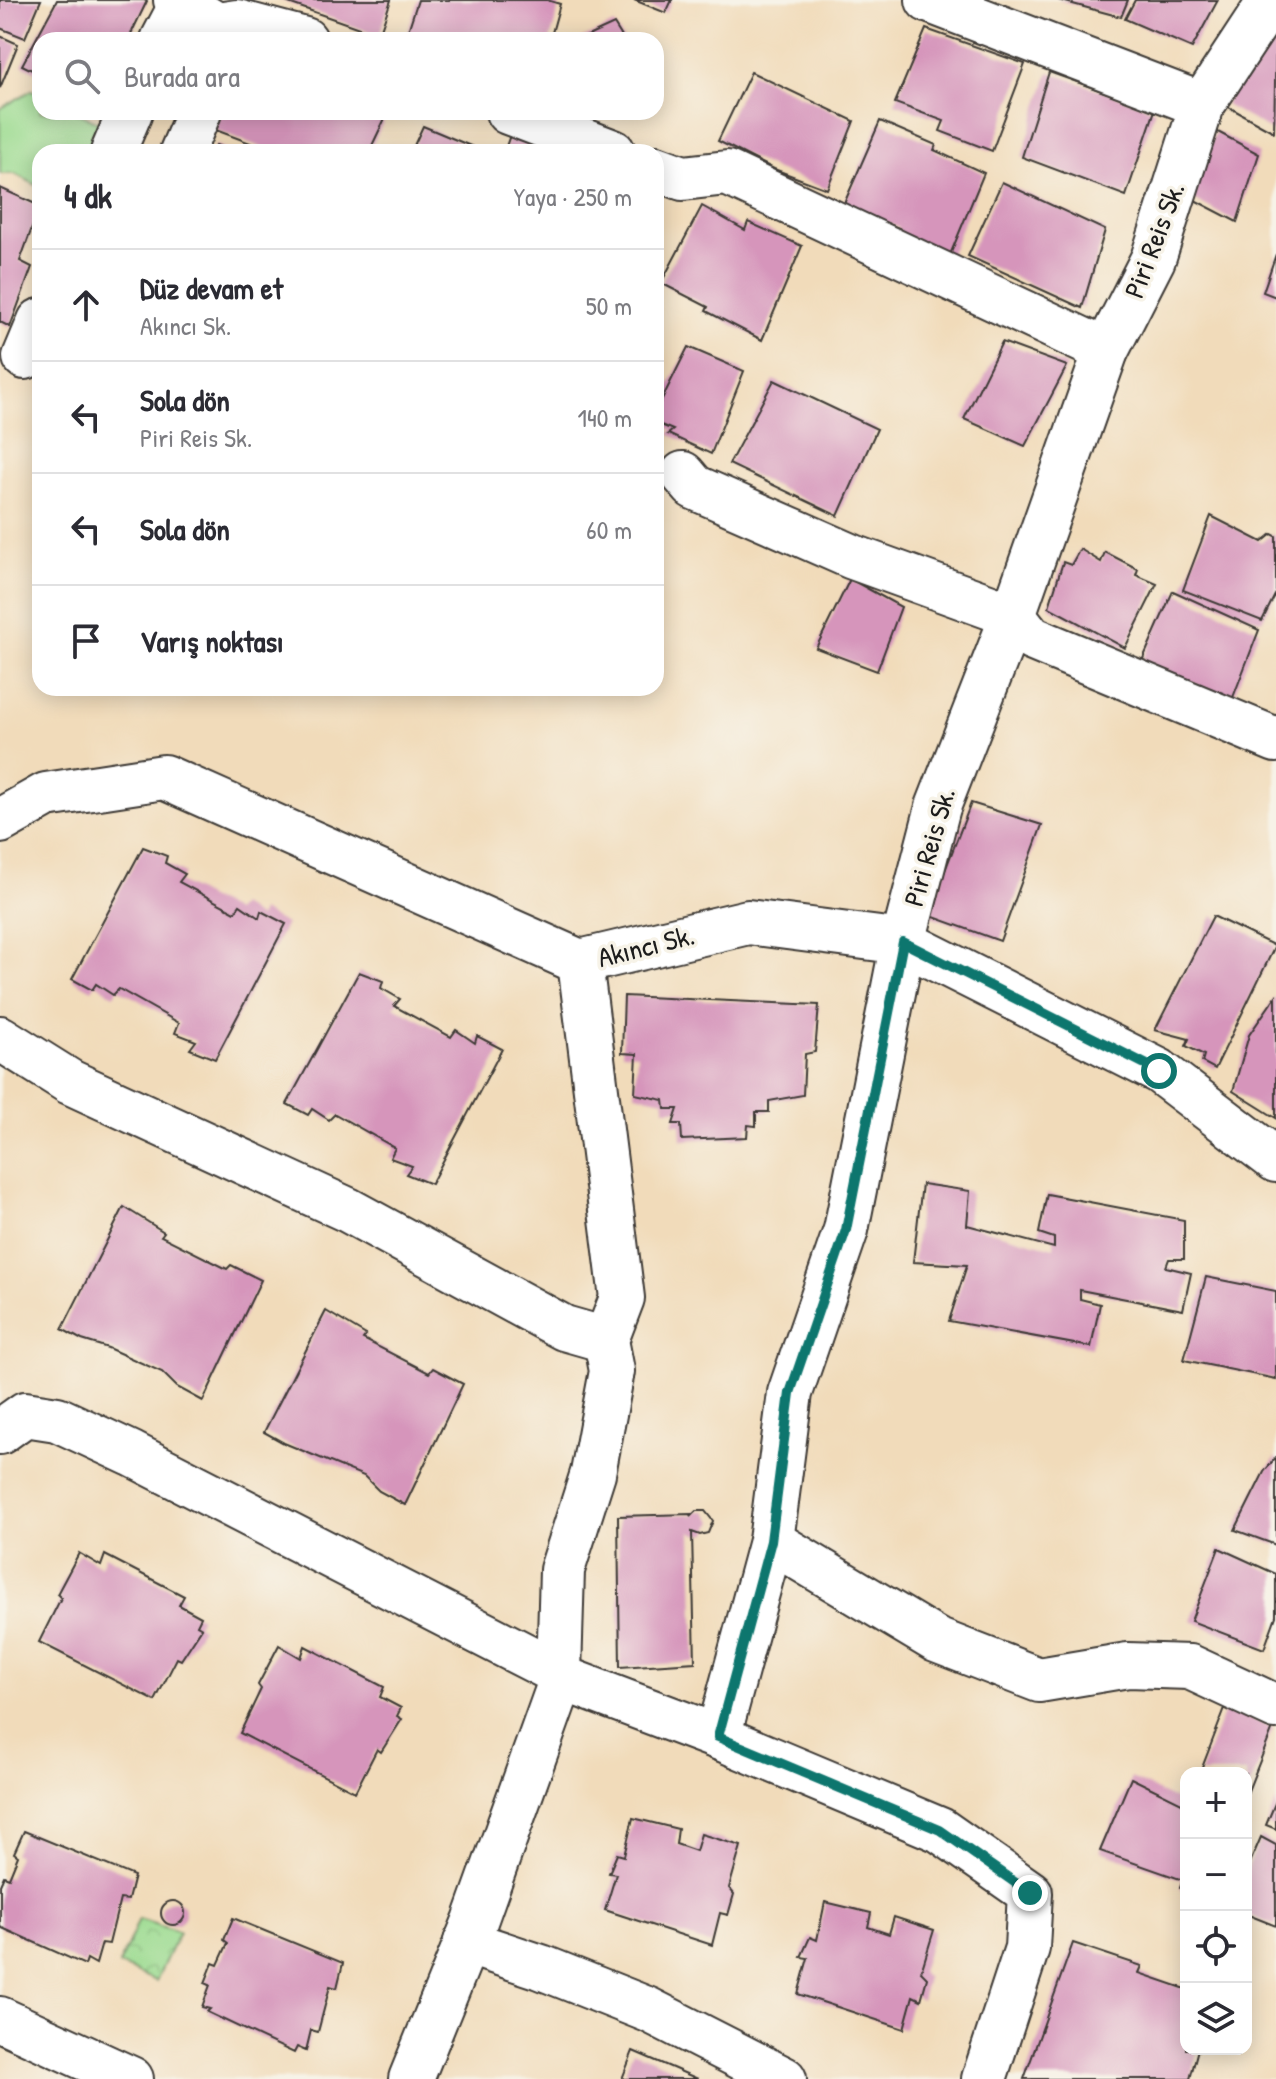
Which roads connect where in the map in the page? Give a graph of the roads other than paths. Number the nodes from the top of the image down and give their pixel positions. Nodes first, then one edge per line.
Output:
1 (928, 0) edge
2 (1271, 0) edge
3 (177, 11) edge
4 (239, 21) edge
5 (277, 32) edge
6 (1202, 105) junction
7 (127, 120) edge
8 (196, 120) edge
9 (529, 120) edge
10 (116, 144) edge
11 (185, 144) edge
12 (592, 144) edge
13 (664, 171) edge
14 (1106, 351) junction
15 (683, 474) dead end
16 (1013, 615) junction
17 (1276, 740) edge
18 (0, 821) edge
19 (903, 942) junction
20 (580, 962) junction
21 (0, 1038) edge
22 (1276, 1160) edge
23 (606, 1340) junction
24 (0, 1432) edge
25 (771, 1541) junction
26 (560, 1675) junction
27 (1276, 1707) edge
28 (718, 1737) junction
29 (466, 1942) junction
30 (0, 2019) edge
31 (131, 2079) edge
32 (411, 2079) edge
33 (784, 2079) edge
34 (984, 2079) edge

1 - 6 street
2 - 6 street, Piri Reis Sk.
3 - 4 street
4 - 5 street
6 - 14 street, Piri Reis Sk.
7 - 10 street
8 - 11 street
9 - 12 street
13 - 14 street
14 - 16 street, Piri Reis Sk.
15 - 16 street
16 - 17 street
16 - 19 street, Piri Reis Sk.
18 - 20 street, Akıncı Sk.
19 - 20 street, Akıncı Sk.
19 - 22 street, Akıncı Sk.
19 - 25 street, Piri Reis Sk.
20 - 23 street
21 - 23 street
23 - 26 street
24 - 26 street
25 - 27 street
25 - 28 street, Piri Reis Sk.
26 - 28 street
26 - 29 street
28 - 34 street
29 - 32 street
29 - 33 street
30 - 31 street

